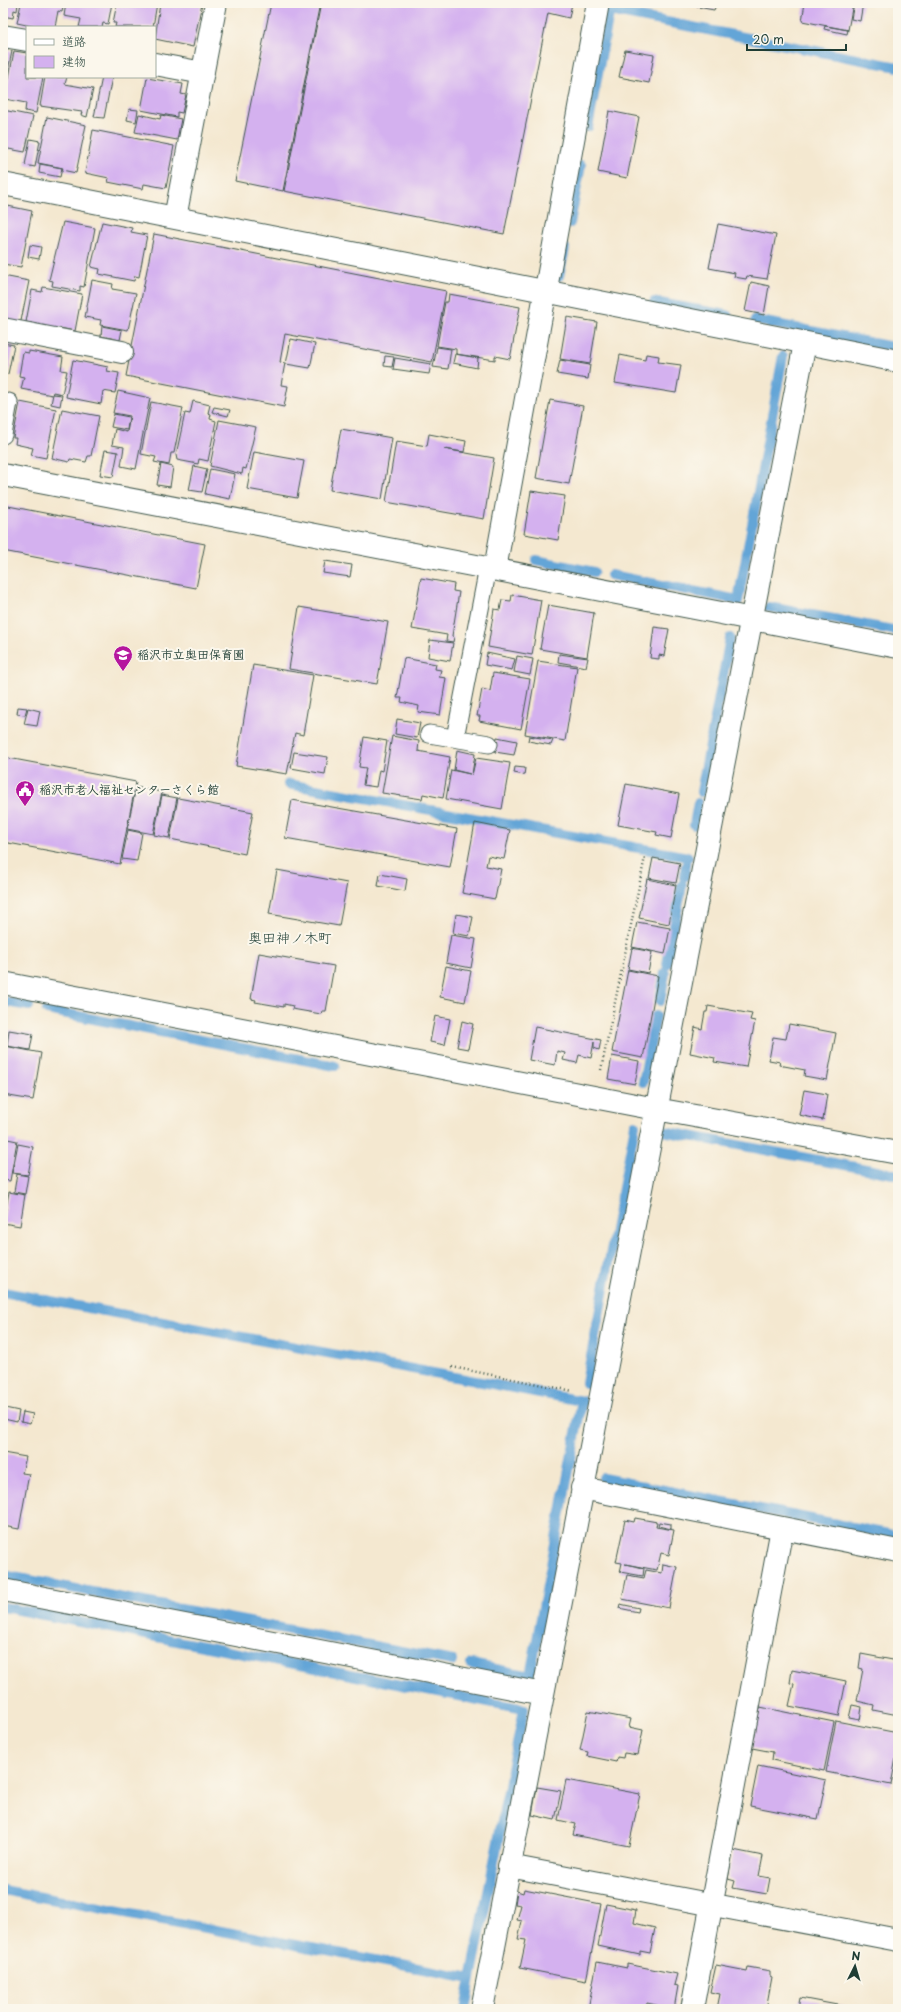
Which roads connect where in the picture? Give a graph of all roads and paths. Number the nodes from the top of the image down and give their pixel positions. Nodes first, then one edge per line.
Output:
1 (216, 3) edge
2 (598, 3) edge
3 (3, 36) edge
4 (26, 40) edge
5 (156, 64) edge
6 (203, 74) junction
7 (3, 184) edge
8 (174, 218) junction
9 (544, 292) junction
10 (3, 329) edge
11 (805, 343) junction
12 (122, 352) dead end
13 (898, 361) edge
14 (8, 402) dead end
15 (3, 434) edge
16 (3, 475) edge
17 (491, 569) junction
18 (752, 619) junction
19 (898, 647) edge
20 (429, 734) dead end
21 (456, 738) junction
22 (489, 744) dead end
23 (645, 857) dead end
24 (3, 984) edge
25 (596, 1097) junction
26 (656, 1109) junction
27 (898, 1153) edge
28 (452, 1367) dead end
29 (600, 1397) junction
30 (582, 1488) junction
31 (782, 1528) junction
32 (898, 1551) edge
33 (3, 1590) edge
34 (543, 1694) junction
35 (509, 1866) junction
36 (712, 1905) junction
37 (898, 1940) edge
38 (482, 2009) edge
39 (692, 2009) edge

1 - 6 street
2 - 9 street
3 - 4 street
5 - 6 street
6 - 8 street
7 - 8 street
8 - 9 street
9 - 11 street
9 - 17 street
10 - 12 street
11 - 13 street
11 - 18 street
14 - 15 lane
16 - 17 street
17 - 18 street
17 - 21 lane
18 - 19 street
18 - 26 street
20 - 21 lane
21 - 22 lane
23 - 25 path
24 - 25 street
25 - 26 street
26 - 27 street
26 - 29 street
28 - 29 path
29 - 30 street
30 - 31 street
30 - 34 street
31 - 32 street
31 - 36 street
33 - 34 street
34 - 35 street
35 - 36 street
35 - 38 street
36 - 37 street
36 - 39 street

